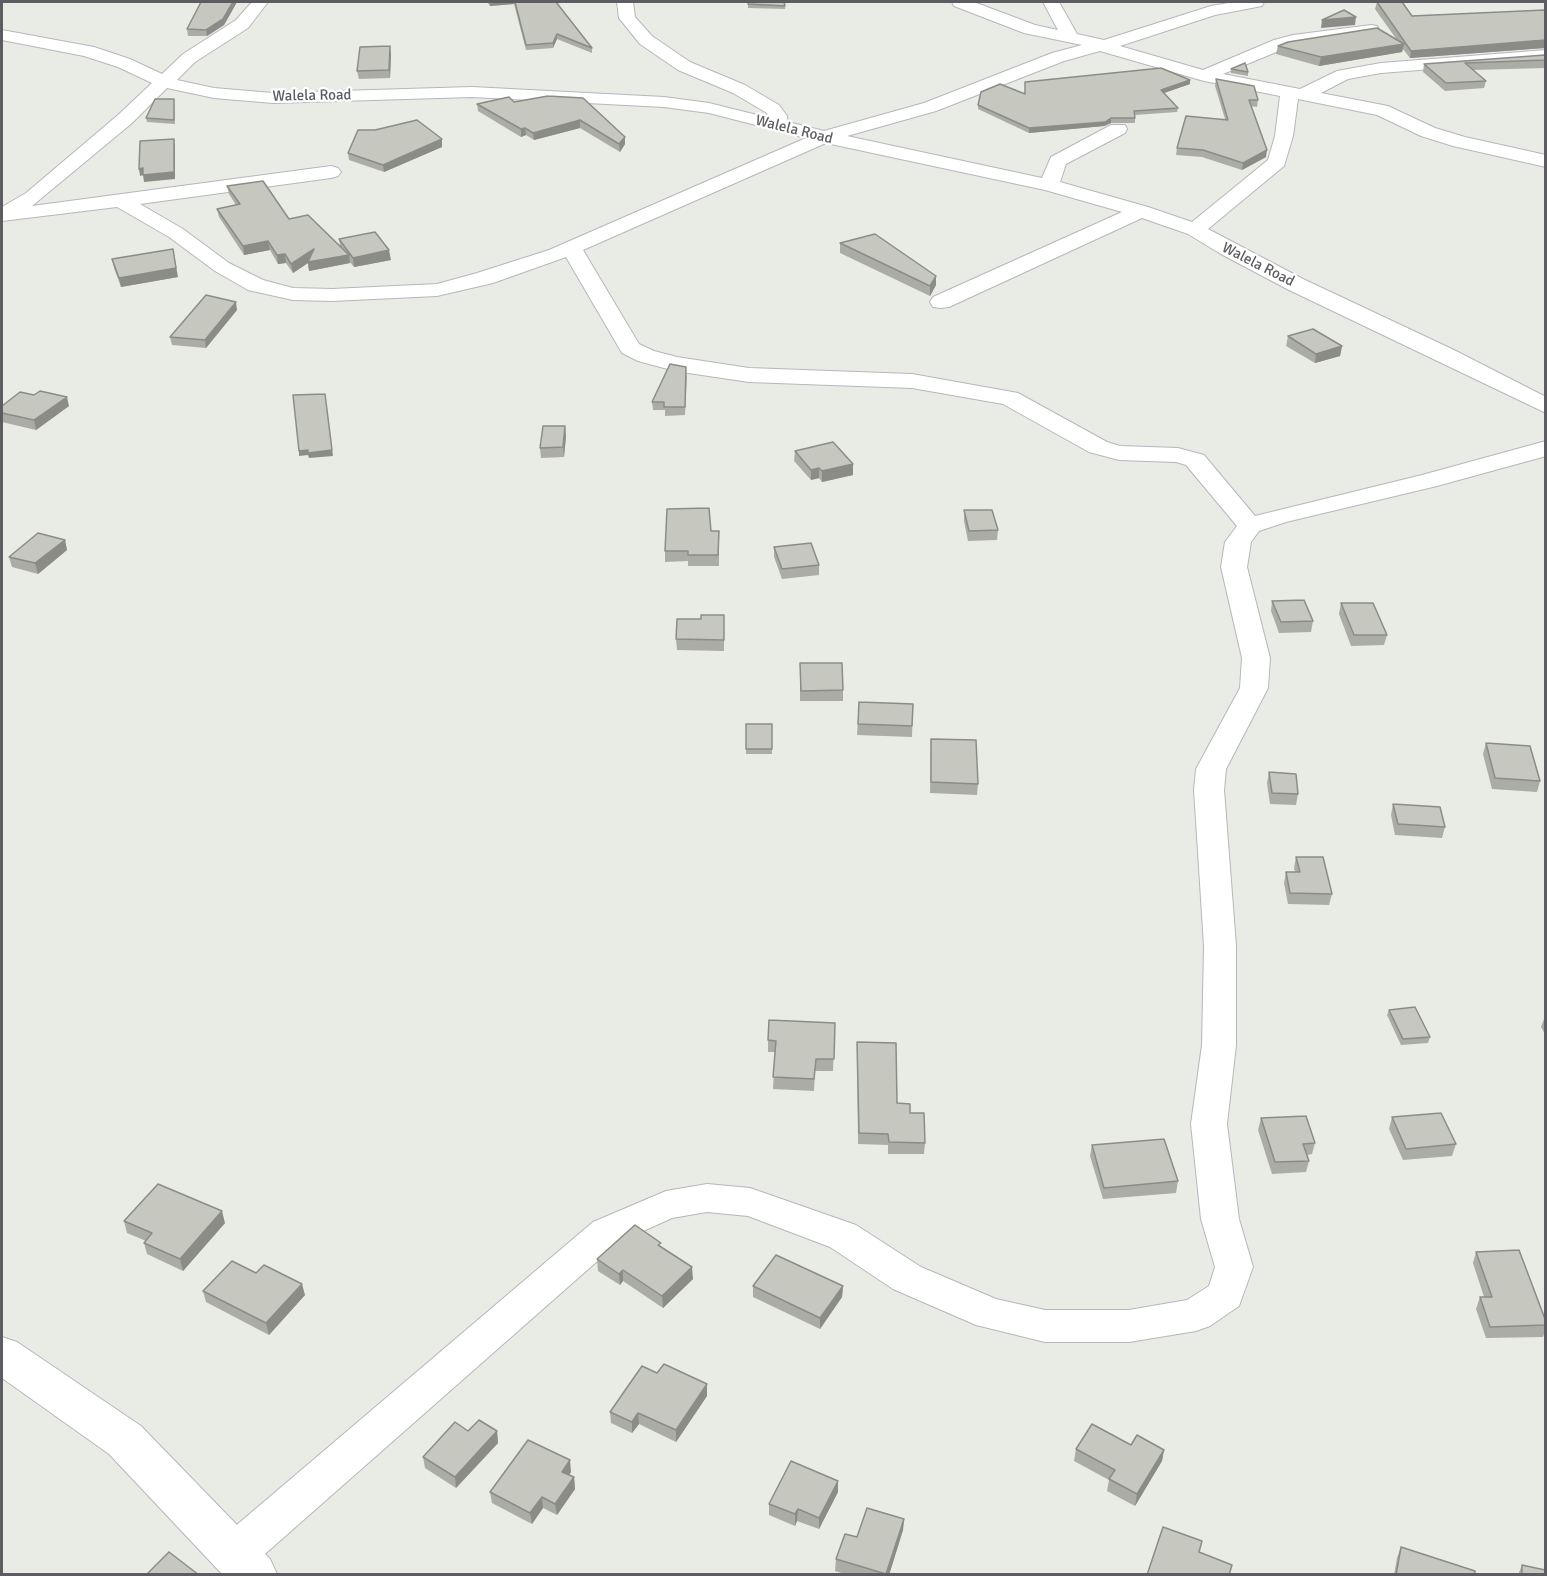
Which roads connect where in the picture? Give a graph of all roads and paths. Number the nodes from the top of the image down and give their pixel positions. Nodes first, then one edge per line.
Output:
1 (260, 2) edge
2 (625, 2) edge
3 (960, 2) edge
4 (1051, 2) edge
5 (1256, 2) edge
6 (1371, 30) edge
7 (2, 35) edge
8 (1071, 38) junction
9 (1103, 46) junction
10 (1545, 55) edge
11 (1204, 76) junction
12 (163, 82) junction
13 (1297, 93) junction
14 (779, 126) junction
15 (1118, 129) dead end
16 (824, 137) junction
17 (1545, 161) edge
18 (331, 172) dead end
19 (1049, 185) junction
20 (120, 200) junction
21 (1142, 211) junction
22 (2, 215) edge
23 (1195, 230) junction
24 (571, 248) junction
25 (941, 302) dead end
26 (1545, 406) edge
27 (1545, 448) edge
28 (1250, 526) junction
29 (2, 1355) edge
30 (244, 1564) edge

1 - 12 street
2 - 14 street
3 - 8 street
4 - 8 street
5 - 9 street
6 - 11 street
7 - 12 street, Walela Road
8 - 9 street
9 - 11 street
9 - 16 street
10 - 13 street
11 - 13 street
12 - 14 street, Walela Road
12 - 22 street
13 - 17 street
13 - 23 street
14 - 16 street, Walela Road
15 - 19 street
16 - 19 street, Walela Road
16 - 24 street
18 - 20 street
19 - 21 street, Walela Road
20 - 22 street
20 - 24 street
21 - 23 street, Walela Road
21 - 25 street
23 - 26 street, Walela Road
24 - 28 street
27 - 28 street
28 - 30 street
29 - 30 street

